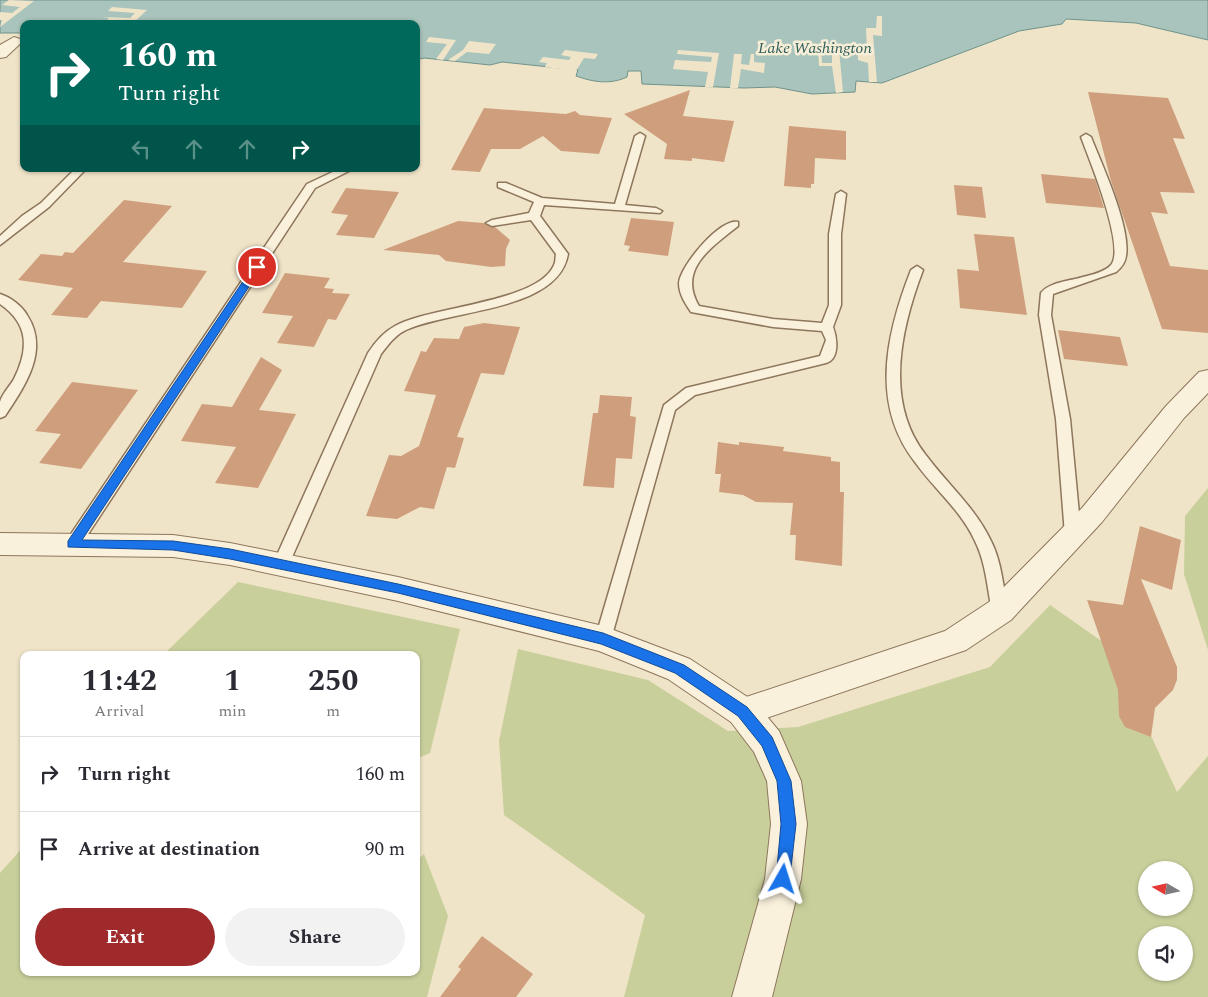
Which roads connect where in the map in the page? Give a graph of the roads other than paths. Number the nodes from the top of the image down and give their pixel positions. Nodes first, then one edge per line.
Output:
1 (14, 42) dead end
2 (0, 53) edge
3 (640, 136) dead end
4 (1086, 137) dead end
5 (78, 172) edge
6 (340, 172) edge
7 (502, 185) dead end
8 (841, 194) dead end
9 (540, 202) junction
10 (619, 208) junction
11 (656, 210) dead end
12 (534, 216) junction
13 (492, 223) dead end
14 (734, 224) dead end
15 (0, 242) edge
16 (917, 270) dead end
17 (0, 298) edge
18 (827, 327) junction
19 (1208, 378) edge
20 (0, 413) edge
21 (1073, 535) junction
22 (0, 544) edge
23 (72, 544) junction
24 (281, 564) junction
25 (1000, 611) junction
26 (603, 639) junction
27 (742, 712) junction
28 (752, 997) edge

1 - 2 street
3 - 10 lane
4 - 21 lane
5 - 15 lane
6 - 23 lane
7 - 9 lane
8 - 18 lane
9 - 10 lane
9 - 12 lane
10 - 11 lane
12 - 13 lane
12 - 24 lane
14 - 18 lane
16 - 25 lane
17 - 20 lane
18 - 26 lane
19 - 21 street
21 - 25 street
22 - 23 street
23 - 24 street
24 - 26 street
25 - 27 street
26 - 27 street
27 - 28 street

